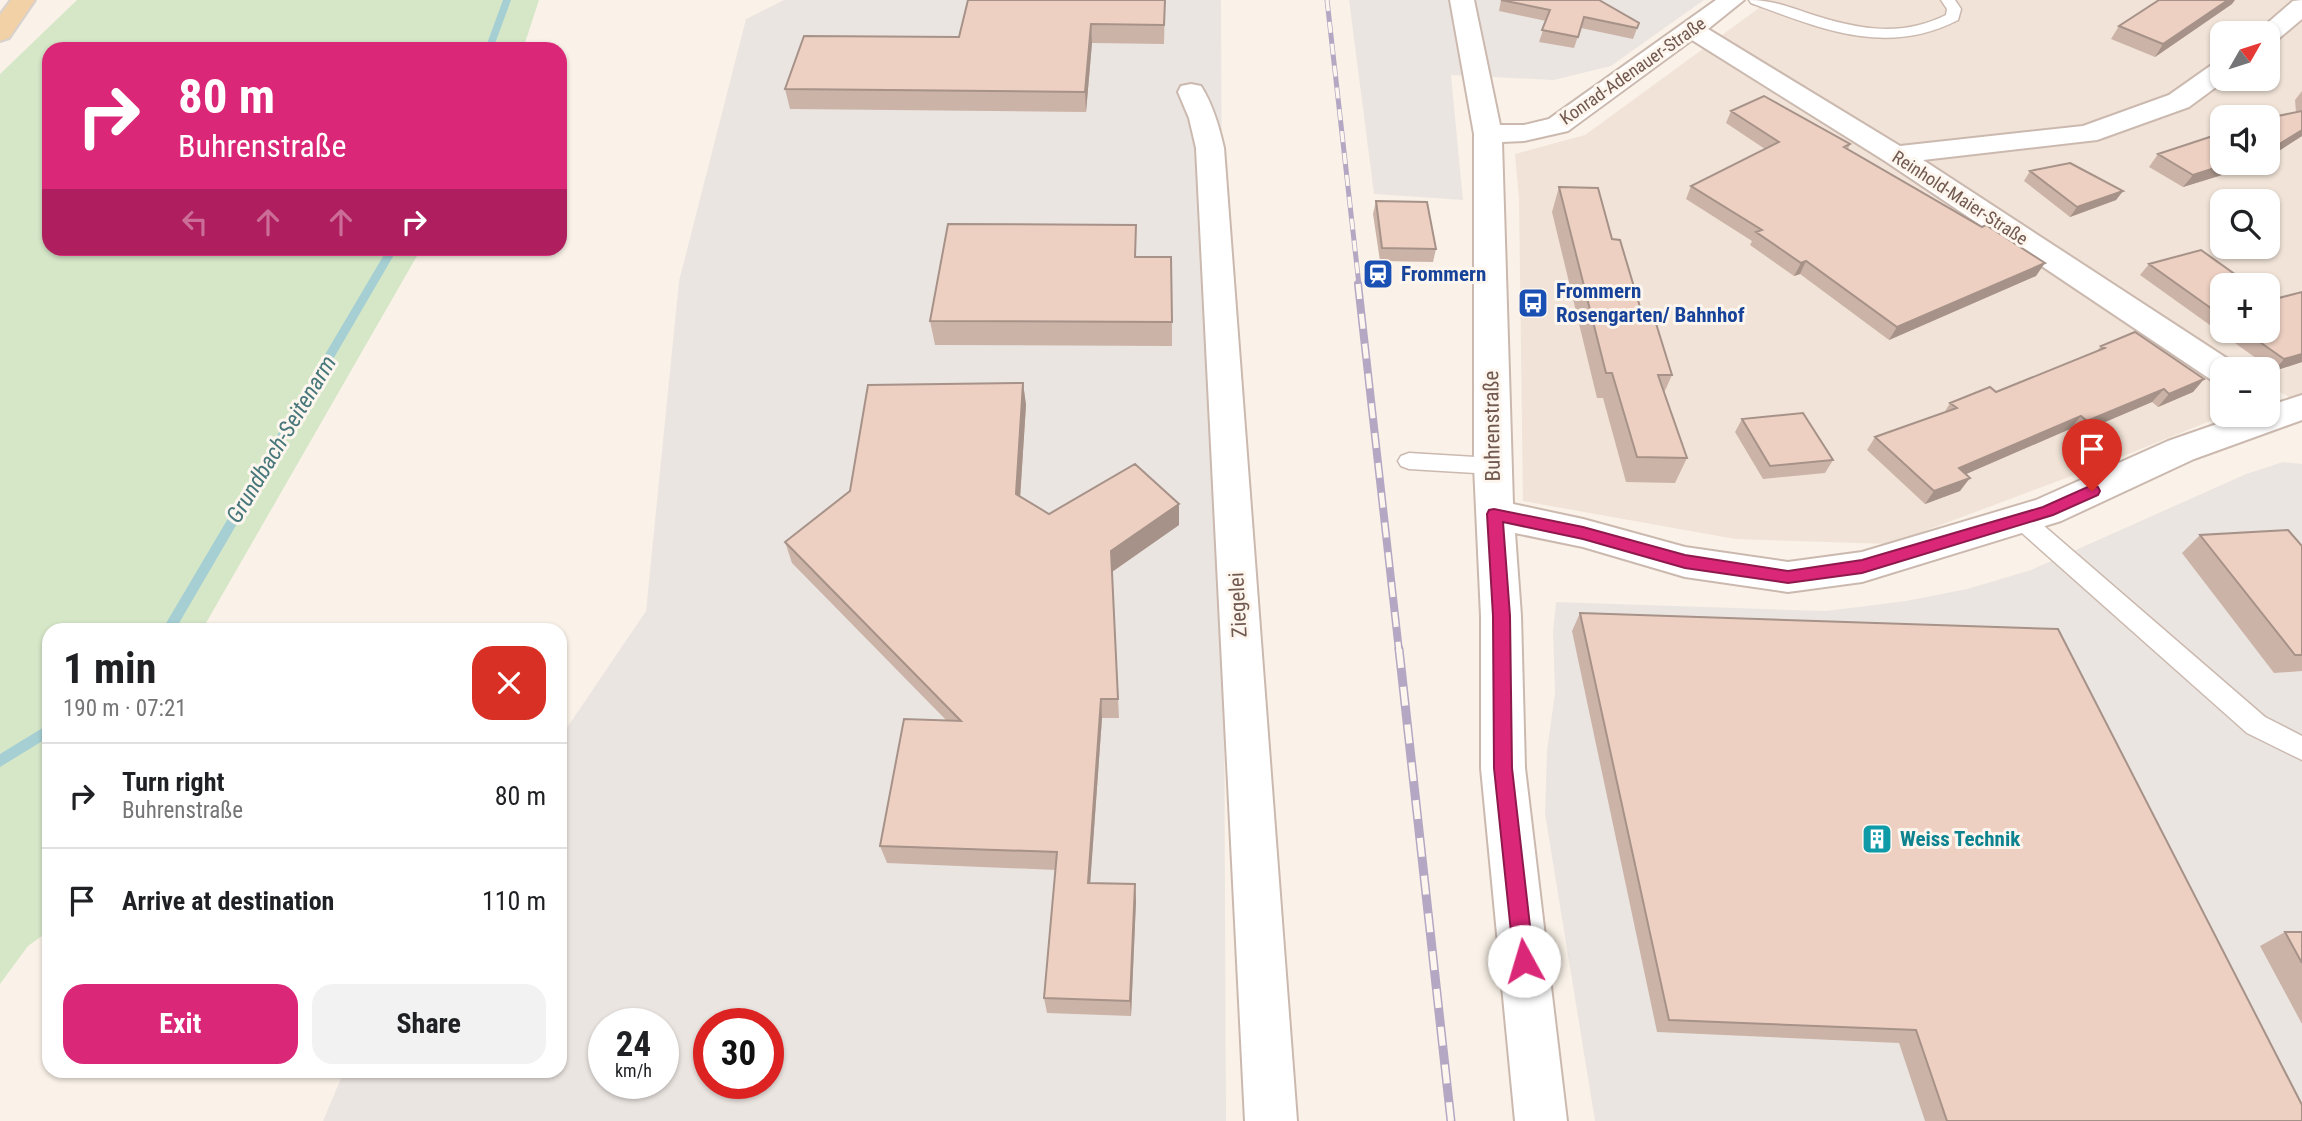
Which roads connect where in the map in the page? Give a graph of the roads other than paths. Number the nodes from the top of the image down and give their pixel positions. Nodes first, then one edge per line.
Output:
1 (23, 0) edge
2 (1462, 0) edge
3 (1732, 0) edge
4 (1756, 0) edge
5 (1948, 0) edge
6 (2302, 5) edge
7 (2280, 24) edge
8 (1693, 30) junction
9 (0, 33) edge
10 (2210, 79) edge
11 (1191, 92) dead end
12 (1488, 134) junction
13 (1895, 155) junction
14 (2210, 363) edge
15 (2289, 411) edge
16 (1409, 461) dead end
17 (1492, 466) junction
18 (1494, 514) junction
19 (2021, 519) junction
20 (2302, 749) edge
21 (1270, 1121) edge
22 (1541, 1121) edge

1 - 9 main road
2 - 12 street, Buhrenstraße
3 - 8 street, Konrad-Adenauer-Straße
4 - 5 lane
6 - 7 street
8 - 12 street, Konrad-Adenauer-Straße
8 - 13 street, Reinhold-Maier-Straße
10 - 13 street
11 - 21 street, Ziegelei
12 - 17 street, Buhrenstraße
13 - 14 street, Reinhold-Maier-Straße
15 - 19 street
16 - 17 lane
17 - 18 street, Buhrenstraße
18 - 19 street
18 - 22 street, Buhrenstraße
19 - 20 lane

